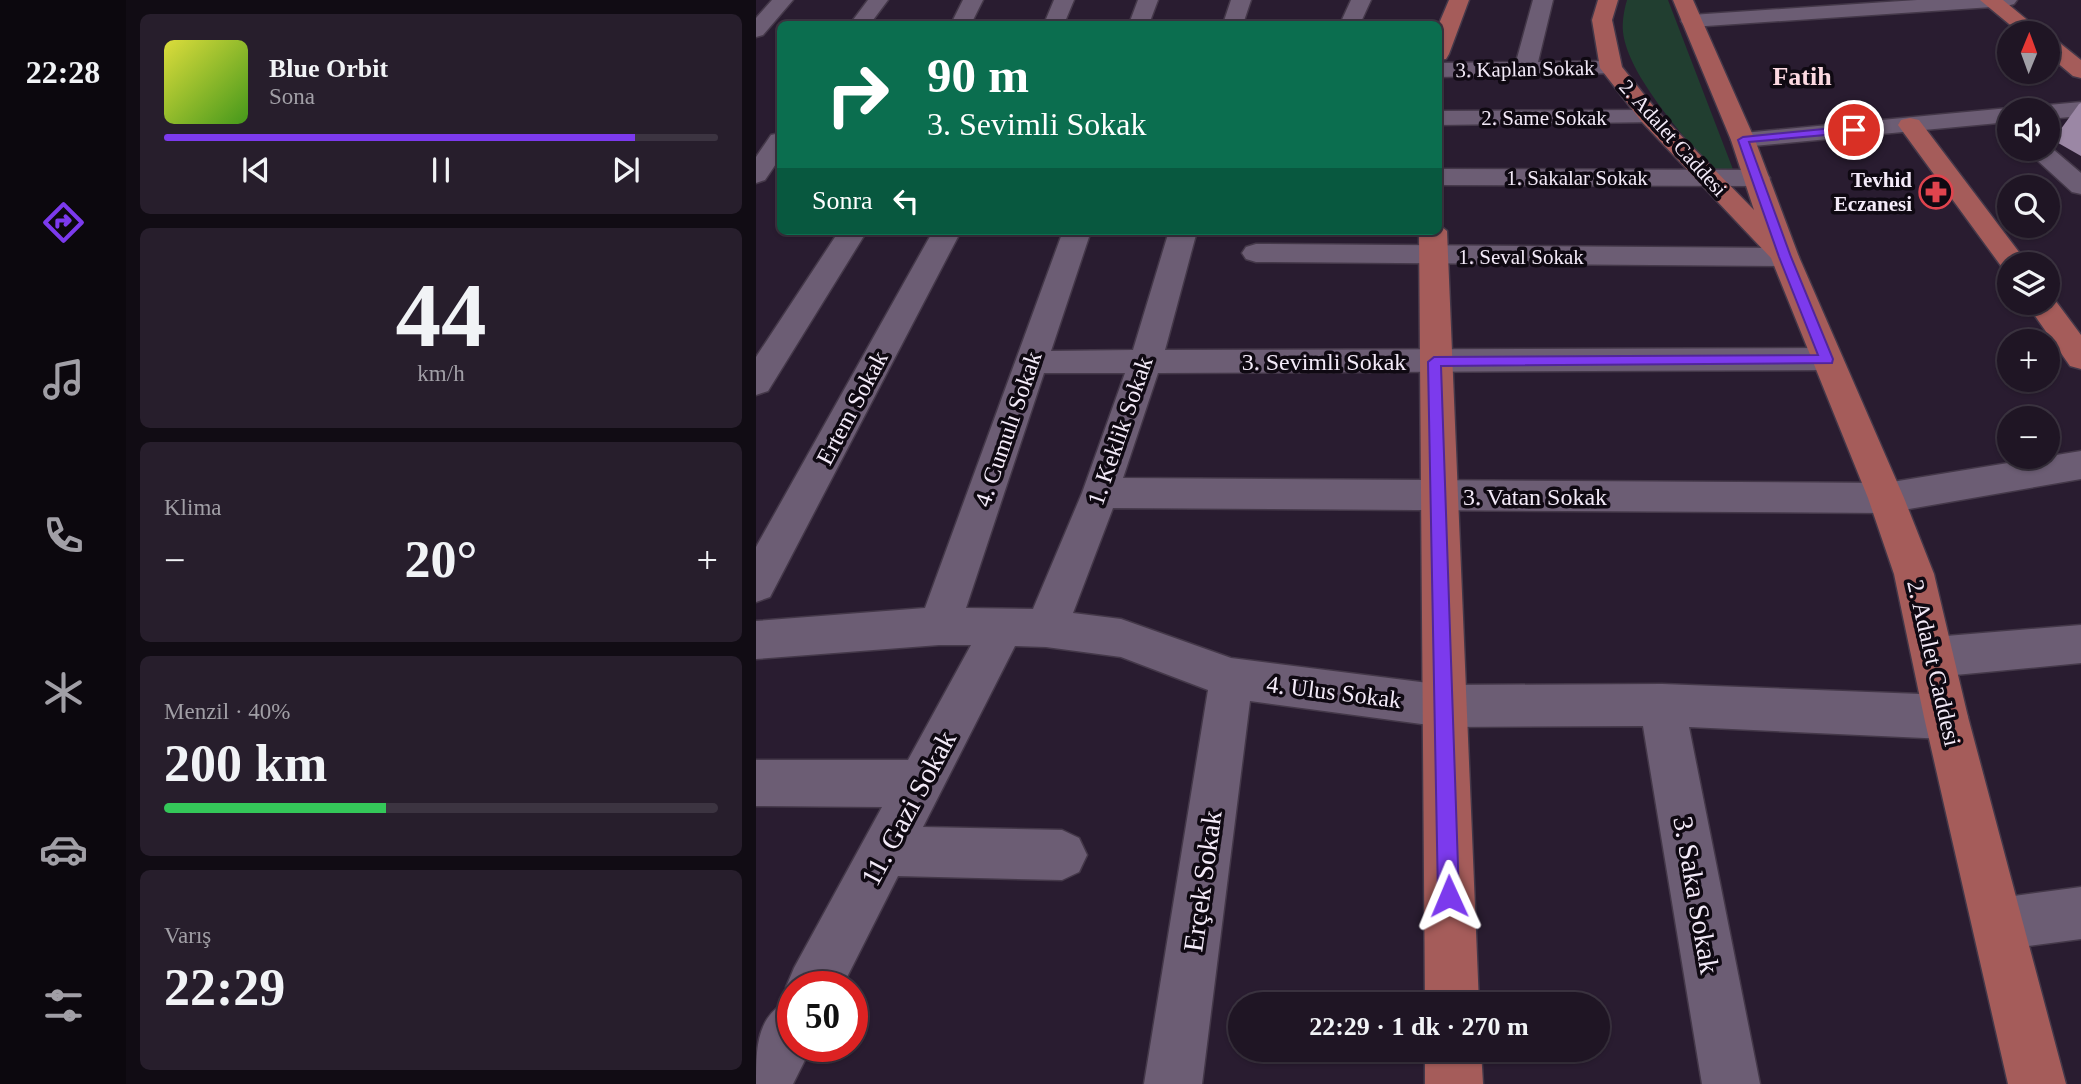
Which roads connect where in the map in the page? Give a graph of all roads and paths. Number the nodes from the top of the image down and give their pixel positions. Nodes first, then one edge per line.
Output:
1 (783, 0) edge
2 (877, 0) edge
3 (973, 0) edge
4 (1064, 0) edge
5 (1147, 0) edge
6 (1241, 0) edge
7 (1361, 0) edge
8 (1459, 0) edge
9 (1543, 0) edge
10 (1608, 0) edge
11 (1996, 0) edge
12 (1687, 10) edge
13 (862, 21) edge
14 (962, 21) edge
15 (1055, 21) edge
16 (1140, 21) edge
17 (1234, 21) edge
18 (1351, 21) edge
19 (2020, 21) edge
20 (756, 32) edge
21 (1442, 44) edge
22 (2060, 54) edge
23 (1611, 68) junction
24 (1525, 69) junction
25 (1442, 70) edge
26 (2081, 71) edge
27 (2081, 109) edge
28 (2060, 111) edge
29 (1650, 117) junction
30 (1442, 118) edge
31 (1997, 120) edge
32 (1910, 125) junction
33 (1743, 140) junction
34 (777, 144) edge
35 (2051, 161) edge
36 (756, 175) edge
37 (1442, 177) edge
38 (1706, 178) junction
39 (1758, 178) junction
40 (2081, 186) edge
41 (850, 235) edge
42 (945, 235) edge
43 (1076, 235) edge
44 (1182, 235) edge
45 (1433, 244) edge
46 (2005, 252) edge
47 (1256, 253) dead end
48 (1785, 257) junction
49 (2050, 315) edge
50 (2081, 358) edge
51 (1827, 359) junction
52 (1032, 362) junction
53 (1434, 362) junction
54 (1145, 363) junction
55 (756, 383) edge
56 (2081, 465) edge
57 (1100, 493) junction
58 (1439, 497) junction
59 (1886, 498) junction
60 (756, 585) edge
61 (939, 626) junction
62 (1024, 628) junction
63 (756, 640) edge
64 (2081, 644) edge
65 (1934, 657) junction
66 (1231, 678) junction
67 (1662, 705) junction
68 (1444, 706) junction
69 (1946, 717) junction
70 (756, 783) edge
71 (920, 784) junction
72 (885, 851) junction
73 (1062, 855) dead end
74 (2081, 913) edge
75 (1999, 924) junction
76 (821, 971) edge
77 (1452, 992) edge
78 (777, 1056) edge
79 (1453, 1062) edge
80 (762, 1084) edge
81 (1172, 1084) edge
82 (1454, 1084) edge
83 (1731, 1084) edge
84 (2037, 1084) edge

1 - 20 street
2 - 13 street
3 - 14 street
4 - 15 street
5 - 16 street
6 - 17 street
7 - 18 street
8 - 21 main road
9 - 24 street
10 - 23 main road, 2. Adalet Caddesi
11 - 12 street
11 - 19 main road
12 - 33 main road, 2. Adalet Caddesi
22 - 26 main road
23 - 24 street, 3. Kaplan Sokak
23 - 29 main road, 2. Adalet Caddesi
24 - 25 street, 3. Kaplan Sokak
27 - 28 street
29 - 30 street, 2. Same Sokak
29 - 38 main road, 2. Adalet Caddesi
31 - 32 street
32 - 33 street
32 - 46 main road
33 - 39 main road, 2. Adalet Caddesi
34 - 36 street
35 - 40 street
37 - 38 street, 1. Sakalar Sokak
38 - 39 street, 1. Sakalar Sokak
38 - 48 main road, 2. Adalet Caddesi
39 - 48 main road, 2. Adalet Caddesi
41 - 55 street
42 - 60 street, Ertem Sokak
43 - 52 street, 4. Cumulı Sokak
44 - 54 street, 1. Keklik Sokak
45 - 47 street, 1. Seval Sokak
45 - 48 street, 1. Seval Sokak
45 - 53 main road
48 - 51 main road, 2. Adalet Caddesi
49 - 50 main road
51 - 53 street, 3. Sevimli Sokak
51 - 59 main road, 2. Adalet Caddesi
52 - 54 street, 3. Sevimli Sokak
52 - 61 street, 4. Cumulı Sokak
53 - 54 street, 3. Sevimli Sokak
53 - 58 main road
54 - 57 street, 1. Keklik Sokak
56 - 59 street, 3. Vatan Sokak
57 - 58 street, 3. Vatan Sokak
57 - 62 street, 1. Keklik Sokak
58 - 59 street, 3. Vatan Sokak
58 - 68 main road
59 - 65 main road, 2. Adalet Caddesi
61 - 62 street, 4. Ulus Sokak
61 - 63 street, 4. Ulus Sokak
62 - 66 street, 4. Ulus Sokak
62 - 71 street, 11. Gazi Sokak
64 - 65 street
65 - 69 main road, 2. Adalet Caddesi
66 - 68 street, 4. Ulus Sokak
66 - 81 street, Erçek Sokak
67 - 68 street, 4. Ulus Sokak
67 - 69 street, 4. Ulus Sokak
67 - 83 street, 3. Saka Sokak
68 - 77 main road
69 - 75 main road, 2. Adalet Caddesi
70 - 71 street
71 - 72 street, 11. Gazi Sokak
72 - 73 street
72 - 76 street, 11. Gazi Sokak
74 - 75 street
75 - 84 main road, 2. Adalet Caddesi
78 - 80 street
79 - 82 main road

